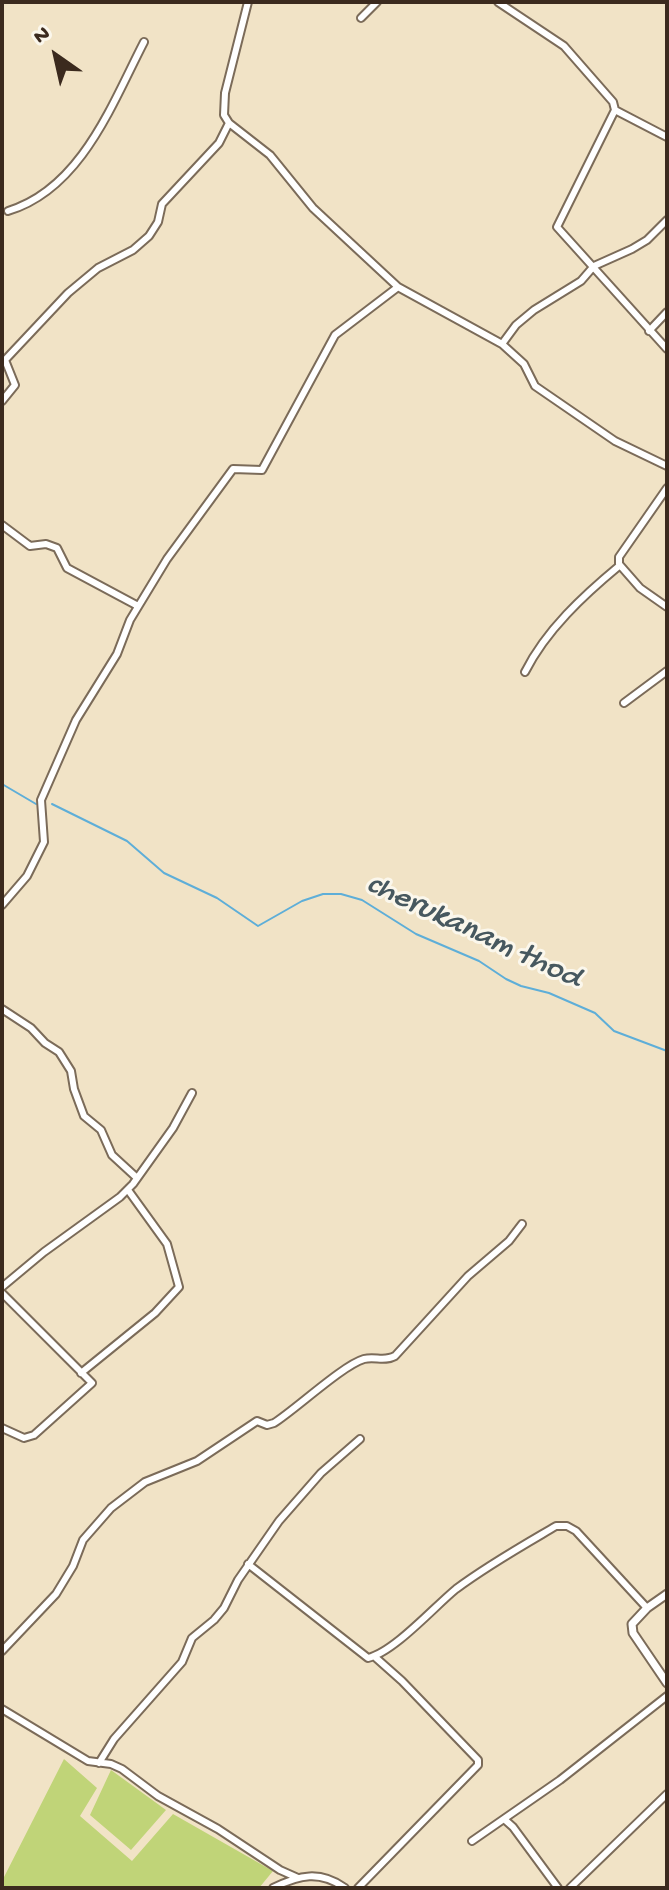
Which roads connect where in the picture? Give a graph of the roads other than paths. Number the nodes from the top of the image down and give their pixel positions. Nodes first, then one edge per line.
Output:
1 (248, 2) edge
2 (377, 2) edge
3 (498, 2) edge
4 (361, 18) dead end
5 (144, 42) dead end
6 (615, 110) junction
7 (229, 123) junction
8 (667, 137) edge
9 (8, 211) dead end
10 (667, 220) edge
11 (594, 266) junction
12 (398, 287) junction
13 (667, 312) edge
14 (649, 331) junction
15 (502, 344) junction
16 (667, 349) edge
17 (2, 401) edge
18 (667, 466) edge
19 (667, 488) edge
20 (2, 525) edge
21 (619, 566) junction
22 (138, 606) junction
23 (667, 607) edge
24 (667, 671) edge
25 (525, 672) dead end
26 (624, 703) dead end
27 (2, 905) edge
28 (2, 1009) edge
29 (192, 1093) dead end
30 (137, 1178) junction
31 (128, 1190) junction
32 (522, 1224) dead end
33 (2, 1287) edge
34 (2, 1293) edge
35 (81, 1373) junction
36 (2, 1428) edge
37 (360, 1439) dead end
38 (248, 1564) junction
39 (667, 1594) edge
40 (647, 1608) junction
41 (2, 1651) edge
42 (375, 1657) junction
43 (667, 1683) edge
44 (667, 1696) edge
45 (2, 1709) edge
46 (99, 1763) junction
47 (667, 1794) edge
48 (504, 1819) junction
49 (472, 1841) dead end
50 (298, 1878) junction
51 (273, 1888) edge
52 (345, 1888) edge
53 (358, 1888) edge
54 (558, 1888) edge
55 (570, 1888) edge

1 - 7 street
2 - 4 street
3 - 6 street
5 - 9 street
6 - 8 street
6 - 11 street
7 - 12 street
7 - 17 street
10 - 11 street
11 - 14 street
11 - 15 street
12 - 15 street
12 - 22 street
13 - 14 street
14 - 16 street
15 - 18 street
19 - 21 street
20 - 22 street
21 - 23 street
21 - 25 street
22 - 27 street
24 - 26 street
28 - 30 street
29 - 30 street
30 - 31 street
31 - 33 street
31 - 35 street
32 - 41 street
34 - 35 street
35 - 36 street
37 - 38 street
38 - 42 street
38 - 46 street
39 - 40 street
40 - 42 street
40 - 43 street
42 - 53 street
44 - 48 street
45 - 46 street
46 - 50 street
47 - 55 street
48 - 49 street
48 - 54 street
50 - 51 street
50 - 52 street

